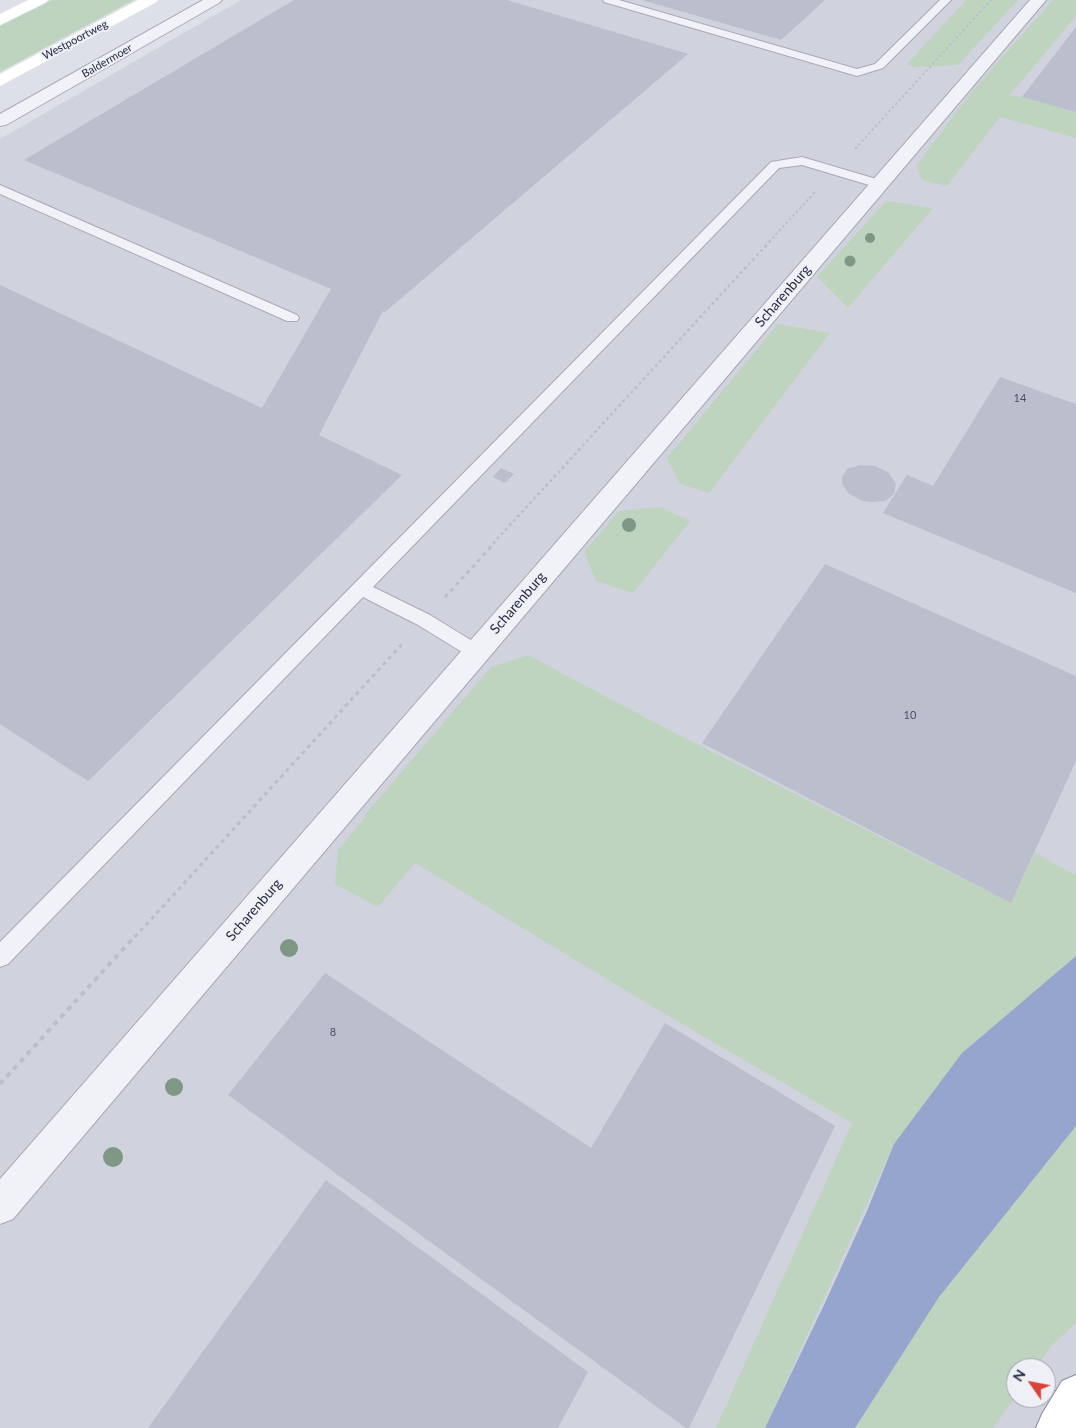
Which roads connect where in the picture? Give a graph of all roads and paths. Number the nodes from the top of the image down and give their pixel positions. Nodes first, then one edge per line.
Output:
1 (40, 0) edge
2 (150, 0) edge
3 (214, 0) edge
4 (608, 0) edge
5 (946, 0) edge
6 (991, 0) edge
7 (1038, 0) edge
8 (0, 20) edge
9 (0, 81) edge
10 (0, 121) edge
11 (835, 170) junction
12 (879, 184) junction
13 (0, 189) edge
14 (292, 318) dead end
15 (361, 588) junction
16 (424, 620) junction
17 (476, 652) junction
18 (0, 957) edge
19 (0, 1084) edge
20 (0, 1206) edge
21 (1076, 1394) edge
22 (1056, 1428) edge

1 - 8 main road
2 - 9 main road, Westpoortweg
3 - 10 street, Baldermoer
4 - 5 lane
6 - 11 path
7 - 12 street, Scharenburg
11 - 12 lane
11 - 15 lane
11 - 16 path
12 - 17 street, Scharenburg
13 - 14 lane
15 - 16 lane
15 - 18 lane
16 - 17 lane
16 - 19 path
17 - 20 street, Scharenburg
21 - 22 main road

